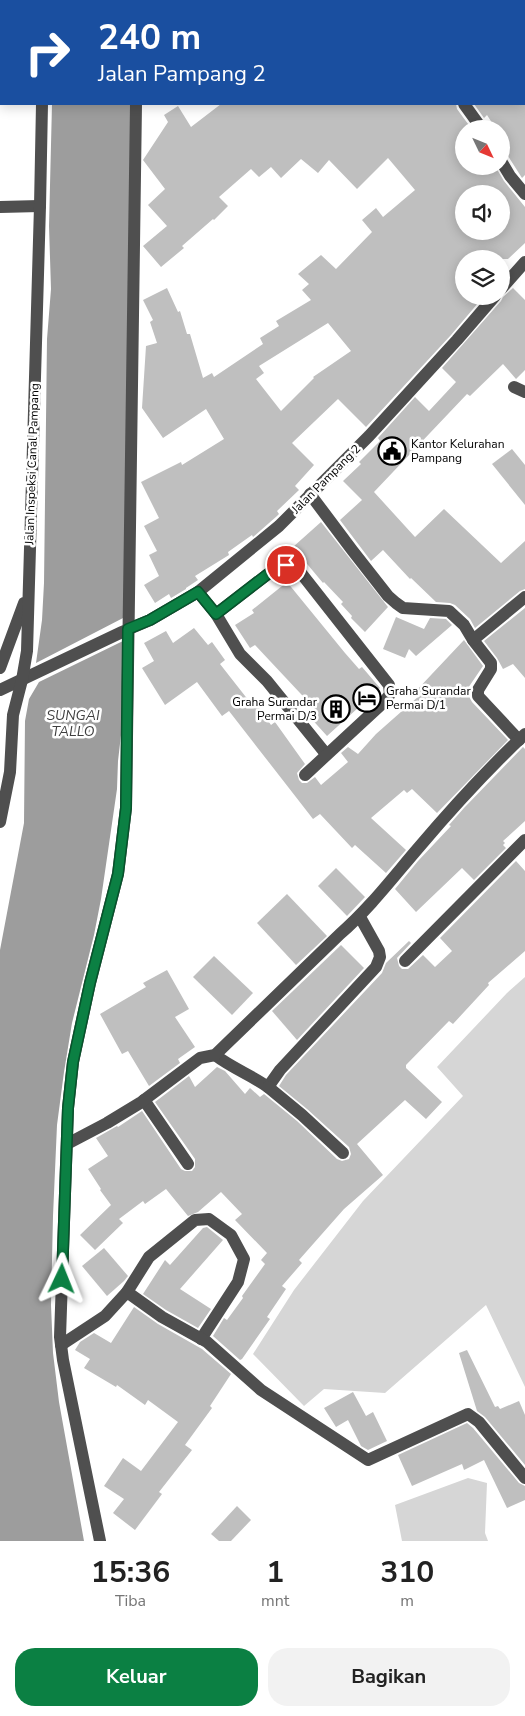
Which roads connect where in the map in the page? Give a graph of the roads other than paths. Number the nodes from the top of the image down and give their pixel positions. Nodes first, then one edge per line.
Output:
1 (42, 105) edge
2 (136, 105) edge
3 (465, 105) edge
4 (476, 120) edge
5 (509, 175) edge
6 (525, 194) edge
7 (40, 206) junction
8 (0, 207) edge
9 (525, 262) edge
10 (510, 279) edge
11 (487, 305) edge
12 (310, 494) junction
13 (28, 592) junction
14 (198, 592) junction
15 (525, 598) edge
16 (216, 614) junction
17 (125, 630) junction
18 (473, 640) junction
19 (0, 668) edge
20 (22, 680) junction
21 (0, 690) edge
22 (522, 737) edge
23 (326, 754) junction
24 (305, 775) dead end
25 (0, 822) edge
26 (525, 840) edge
27 (360, 917) junction
28 (405, 961) dead end
29 (215, 1055) junction
30 (268, 1087) junction
31 (144, 1100) junction
32 (67, 1144) junction
33 (343, 1153) dead end
34 (188, 1164) dead end
35 (127, 1292) junction
36 (202, 1339) junction
37 (61, 1345) junction
38 (525, 1478) edge
39 (100, 1541) edge

1 - 7 street, Jalan Inspeksi Canal Pampang
2 - 17 street
3 - 4 street
5 - 6 street
7 - 8 street
7 - 13 street, Jalan Inspeksi Canal Pampang
9 - 10 street
11 - 12 street, Jalan Pampang 2
12 - 14 street, Jalan Pampang 2
12 - 18 street
13 - 19 street
13 - 20 street, Jalan Inspeksi Canal Pampang
14 - 16 street
14 - 17 street, Jalan Pampang 2
15 - 18 street
16 - 23 street
16 - 23 street
17 - 20 street, Jalan Pampang 2
17 - 32 street
18 - 22 street
20 - 21 street, Jalan Pampang 2
20 - 25 street, Jalan Inspeksi Canal Pampang
22 - 27 street
23 - 24 street
26 - 28 street
27 - 29 street
27 - 30 street
29 - 30 street
29 - 31 street
30 - 33 street
31 - 32 street
31 - 34 street
32 - 37 street
35 - 36 street
35 - 36 street
35 - 37 street
36 - 38 street
37 - 39 street

